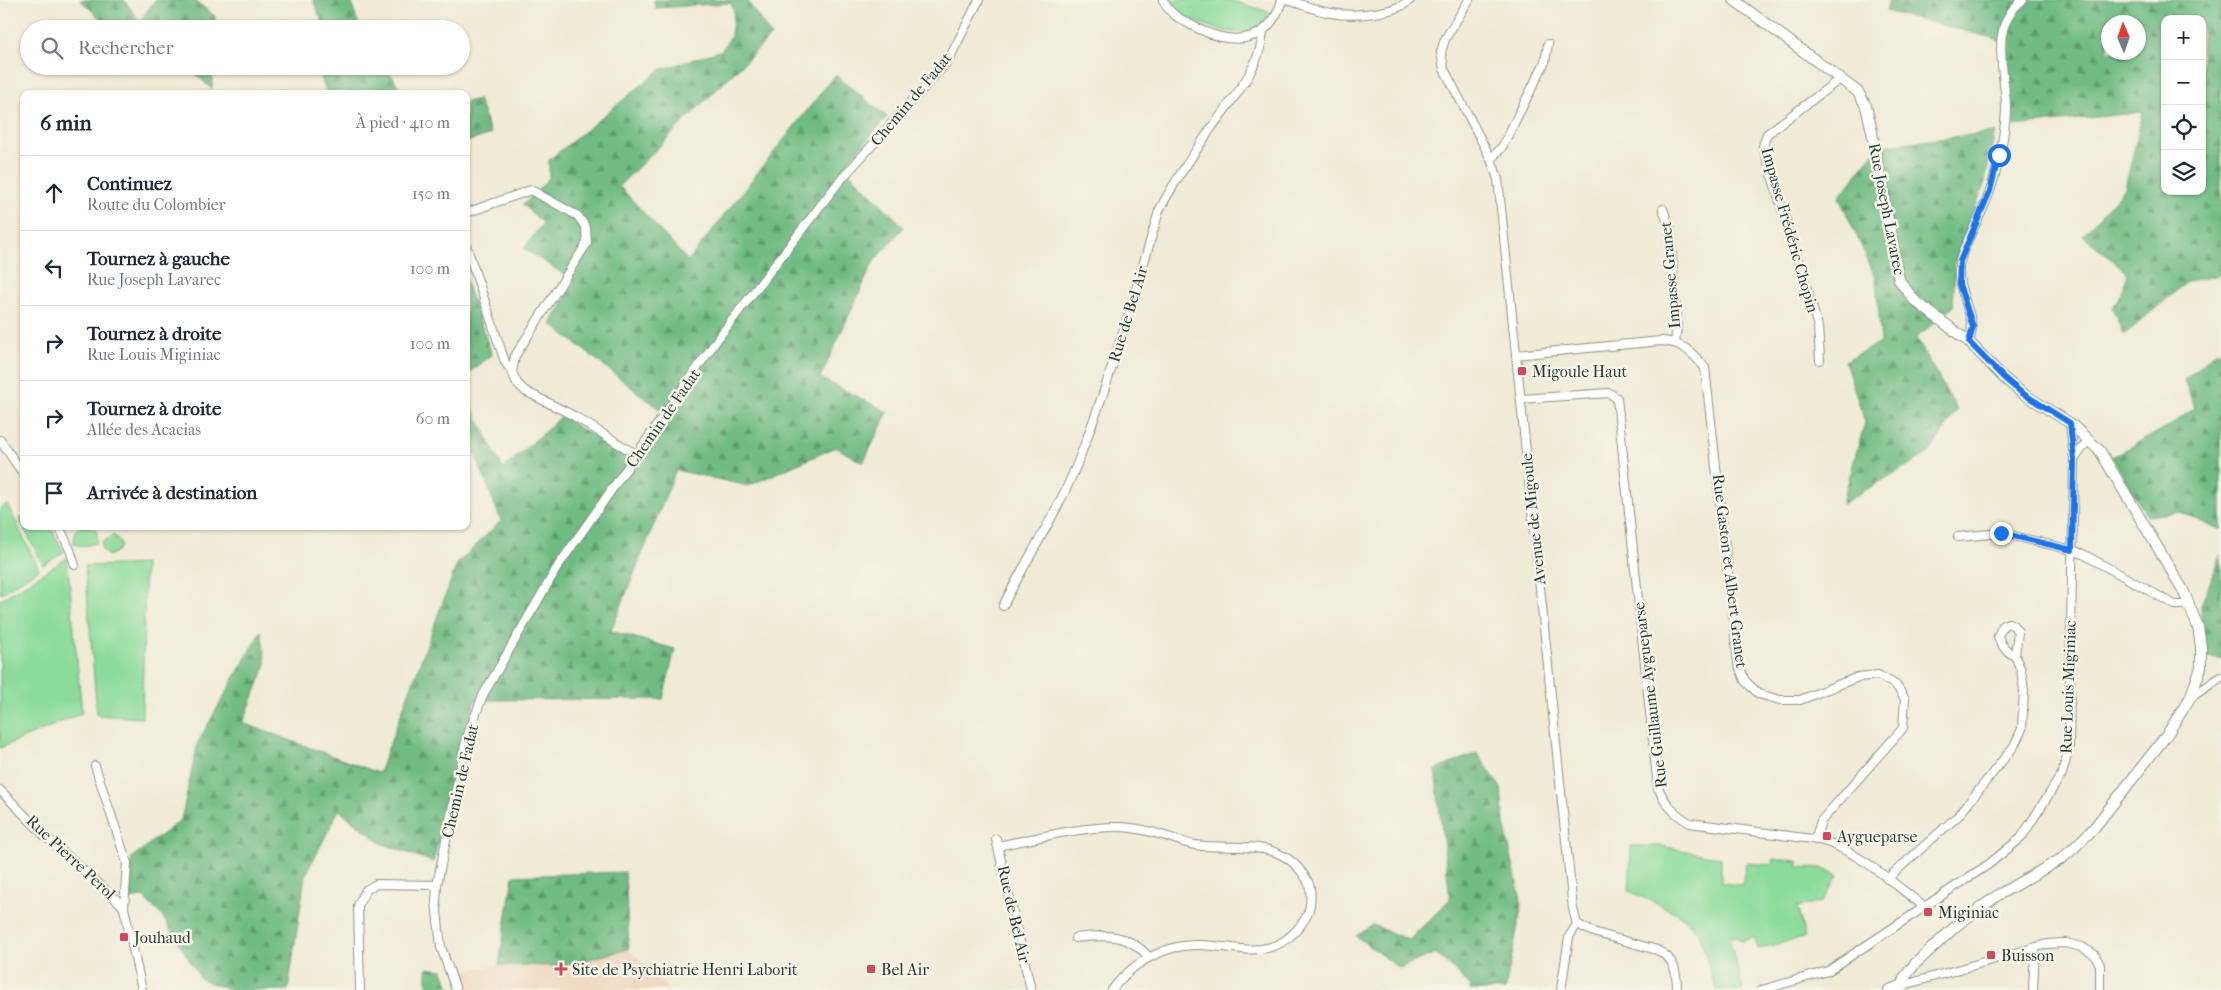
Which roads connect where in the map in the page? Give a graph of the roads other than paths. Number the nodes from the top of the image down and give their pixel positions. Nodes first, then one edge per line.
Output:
1 (979, 0) edge
2 (1163, 0) edge
3 (1282, 0) edge
4 (1287, 0) edge
5 (1410, 0) edge
6 (1469, 0) edge
7 (1734, 0) edge
8 (2024, 0) edge
9 (1263, 31) junction
10 (1548, 44) dead end
11 (1841, 78) junction
12 (1491, 159) junction
13 (1663, 209) dead end
14 (470, 212) edge
15 (470, 257) edge
16 (1674, 342) junction
17 (1969, 342) junction
18 (1516, 355) junction
19 (1820, 360) dead end
20 (512, 372) junction
21 (1521, 399) junction
22 (2070, 423) junction
23 (0, 440) edge
24 (2088, 440) junction
25 (637, 455) junction
26 (2074, 460) junction
27 (20, 469) edge
28 (61, 530) edge
29 (1958, 537) dead end
30 (2072, 550) junction
31 (75, 565) dead end
32 (2190, 605) junction
33 (1003, 606) dead end
34 (2015, 656) dead end
35 (2221, 677) edge
36 (2190, 698) junction
37 (94, 766) dead end
38 (0, 790) edge
39 (1815, 840) junction
40 (1887, 879) junction
41 (437, 885) junction
42 (1925, 907) junction
43 (124, 908) junction
44 (1577, 924) junction
45 (1075, 938) dead end
46 (2035, 948) junction
47 (1149, 957) junction
48 (1903, 987) edge
49 (142, 990) edge
50 (360, 990) edge
51 (456, 990) edge
52 (1031, 990) edge
53 (1112, 990) edge
54 (1561, 990) edge
55 (1677, 990) edge
56 (1762, 990) edge
57 (1889, 990) edge
58 (2033, 990) edge
59 (2100, 990) edge

1 - 25 street, Chemin de Fadat
2 - 9 street
3 - 9 street
4 - 5 street
6 - 12 street, Avenue de Migoule
7 - 11 street, Rue Joseph Lavarec
8 - 17 street
9 - 33 street, Rue de Bel Air
10 - 12 street
11 - 17 street, Rue Joseph Lavarec
11 - 19 street, Impasse Frédéric Chopin
12 - 18 street, Avenue de Migoule
13 - 16 street, Impasse Granet
14 - 20 street
15 - 20 street
16 - 18 street
16 - 39 street, Rue Gaston et Albert Granet
17 - 22 street, Rue Joseph Lavarec
18 - 21 street, Avenue de Migoule
20 - 25 street
21 - 39 street, Rue Guillaume Aygueparse
21 - 44 street, Avenue de Migoule
22 - 24 street, Rue Joseph Lavarec
22 - 26 street, Rue Louis Miginiac
23 - 27 street
24 - 26 street
24 - 32 street, Rue Joseph Lavarec
25 - 41 street, Chemin de Fadat
26 - 30 street, Rue Louis Miginiac
28 - 31 street
29 - 30 street
30 - 32 street
30 - 42 street, Rue Louis Miginiac
32 - 36 street, Rue Joseph Lavarec
34 - 40 street
35 - 36 street
36 - 48 street, Rue Joseph Lavarec
37 - 43 street
38 - 43 street, Rue Pierre Perol
39 - 40 street, Rue Guillaume Aygueparse
40 - 42 street, Rue Guillaume Aygueparse
41 - 50 street
41 - 51 street, Chemin de Fadat
42 - 56 street, Rue Louis Miginiac
43 - 49 street, Rue Pierre Perol
44 - 54 street
44 - 55 street
45 - 47 street
46 - 48 street
46 - 58 street
46 - 59 street
47 - 52 street, Rue de Bel Air
47 - 53 street
48 - 57 street

